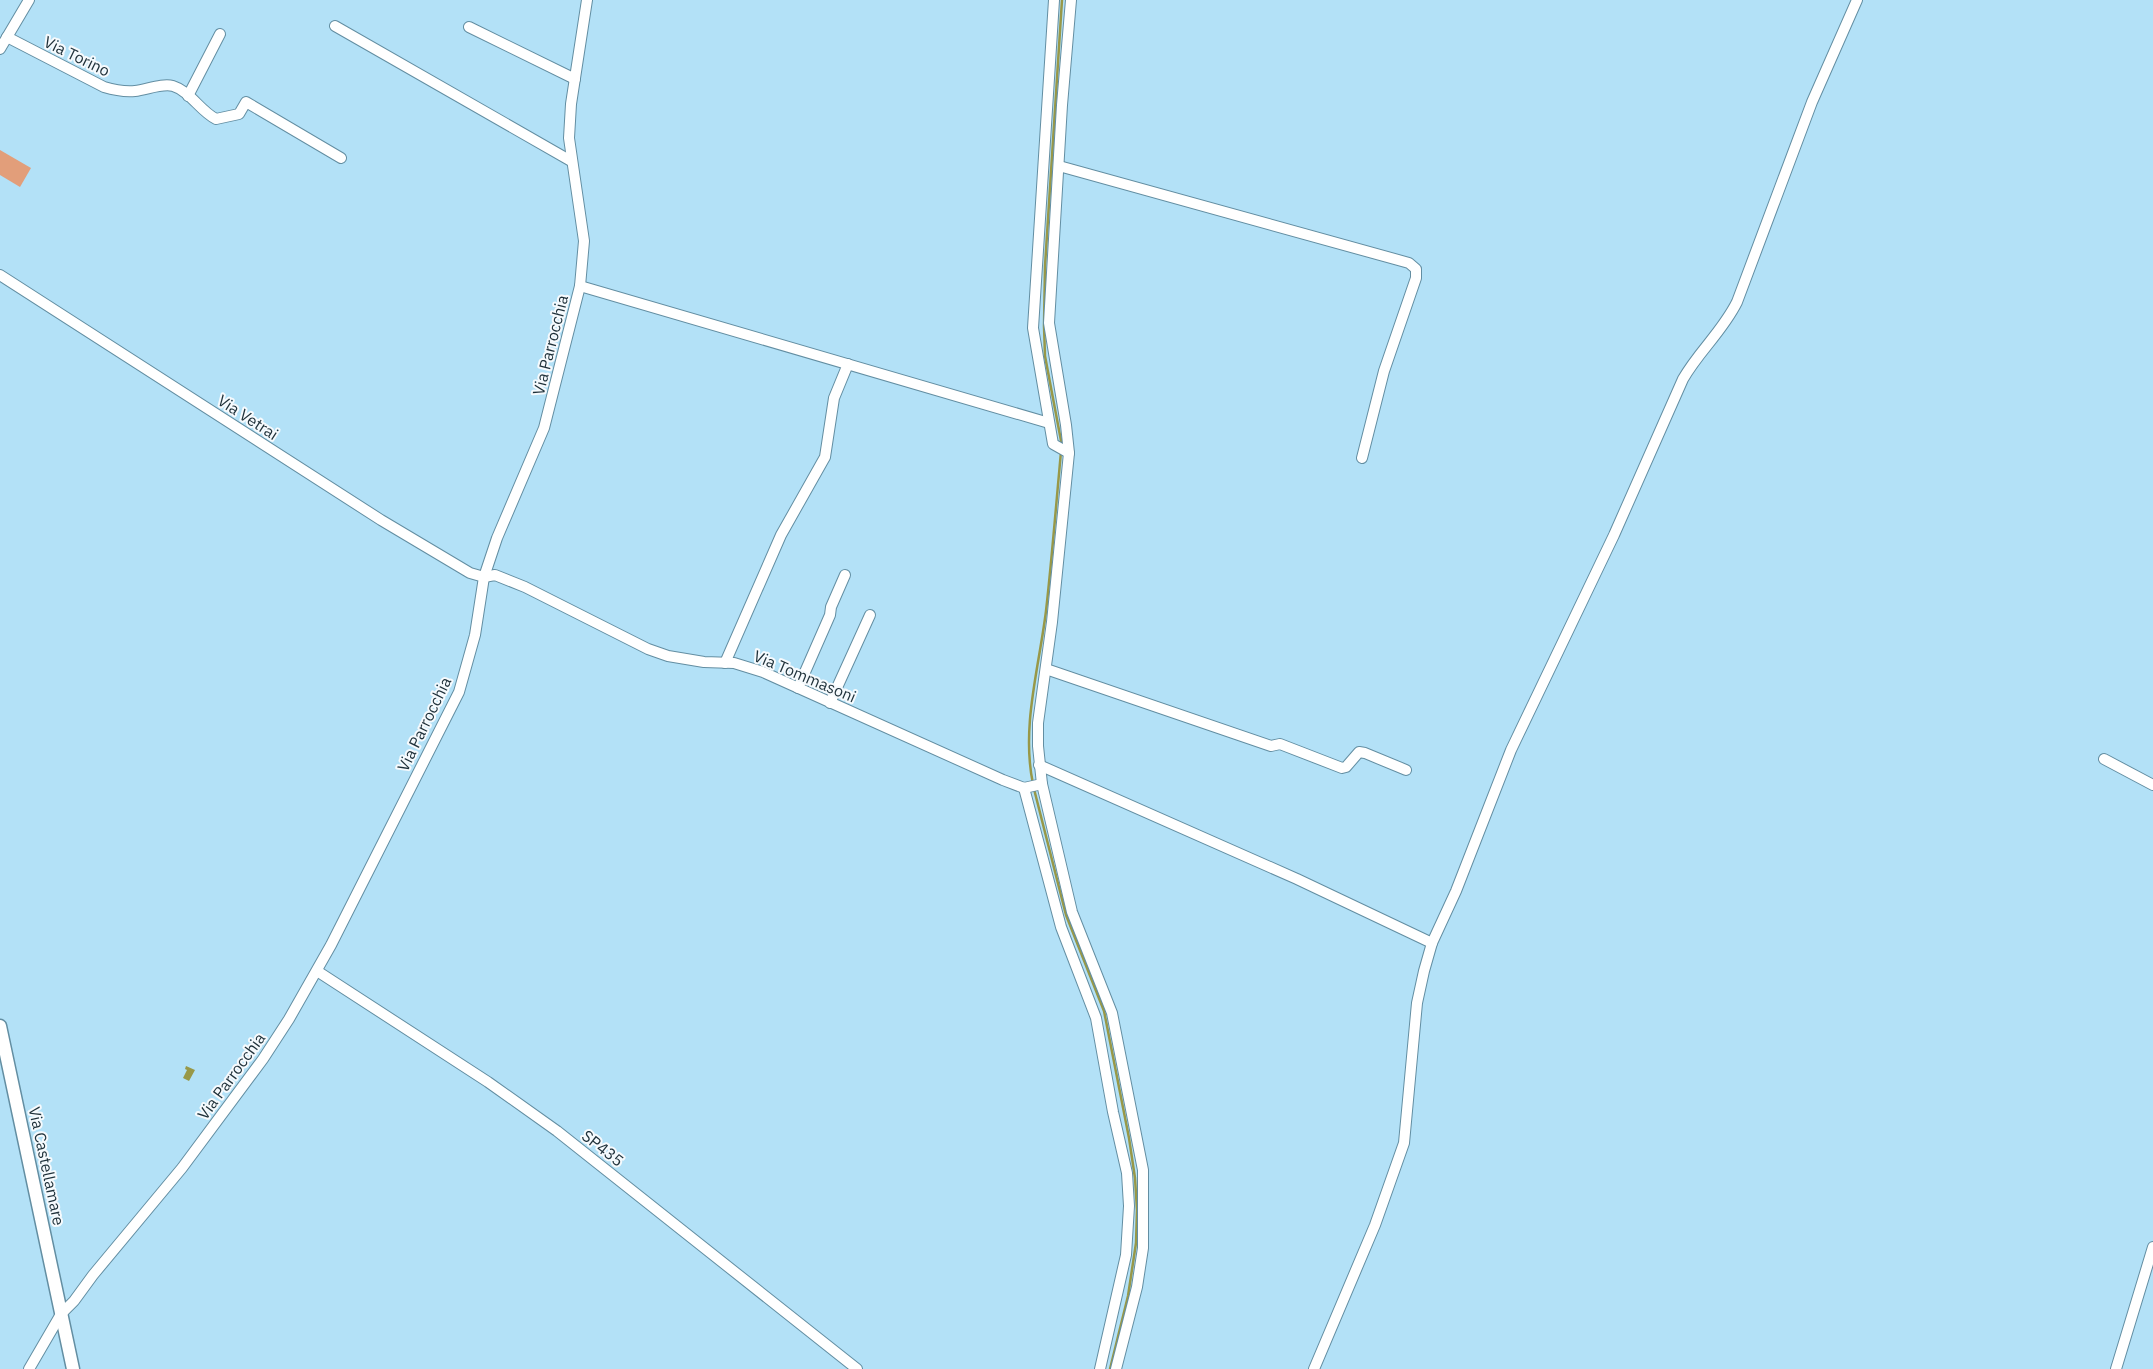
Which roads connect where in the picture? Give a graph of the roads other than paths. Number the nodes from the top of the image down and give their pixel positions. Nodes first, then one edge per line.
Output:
1 (29, 0) edge
2 (587, 0) edge
3 (1054, 0) edge
4 (1070, 0) edge
5 (1858, 0) edge
6 (335, 26) dead end
7 (468, 27) dead end
8 (220, 34) dead end
9 (7, 37) junction
10 (0, 50) edge
11 (575, 79) junction
12 (188, 96) junction
13 (341, 158) dead end
14 (571, 161) junction
15 (1059, 166) junction
16 (0, 276) edge
17 (580, 286) junction
18 (848, 364) junction
19 (1049, 423) junction
20 (1064, 451) junction
21 (1362, 458) dead end
22 (845, 574) dead end
23 (484, 577) junction
24 (870, 615) dead end
25 (726, 662) junction
26 (1046, 670) junction
27 (798, 688) junction
28 (830, 703) junction
29 (2104, 759) dead end
30 (1039, 765) junction
31 (1406, 770) dead end
32 (1033, 786) junction
33 (2153, 786) edge
34 (1432, 943) junction
35 (317, 971) junction
36 (0, 1026) edge
37 (1133, 1160) junction
38 (2153, 1247) edge
39 (61, 1314) junction
40 (28, 1369) edge
41 (73, 1369) edge
42 (857, 1369) edge
43 (1100, 1369) edge
44 (1116, 1369) edge
45 (1314, 1369) edge
46 (2116, 1369) edge

1 - 9 street
2 - 11 street, Via Parrocchia
3 - 19 street
4 - 15 street
5 - 34 street
6 - 14 street
7 - 11 street
8 - 12 street
9 - 10 street
9 - 12 street, Via Torino
11 - 14 street, Via Parrocchia
12 - 13 street, Via Torino
14 - 17 street, Via Parrocchia
15 - 20 street
15 - 21 street
16 - 23 street, Via Vetrai
17 - 18 street
17 - 23 street, Via Parrocchia
18 - 19 street
18 - 25 street
19 - 20 street
20 - 26 street
22 - 27 street
23 - 25 street, Via Tommasoni
23 - 35 street, Via Parrocchia
24 - 28 street
25 - 27 street, Via Tommasoni
26 - 30 street
26 - 31 street
27 - 28 street, Via Tommasoni
28 - 32 street, Via Tommasoni
29 - 33 street
30 - 32 street
30 - 34 street
32 - 37 street
32 - 37 street
34 - 45 street
35 - 39 street, Via Parrocchia
35 - 42 street, SP435
36 - 39 main road, Via Castellamare
37 - 43 street
37 - 44 street
38 - 46 street
39 - 40 street, Via Parrocchia
39 - 41 main road, Via Castellamare

